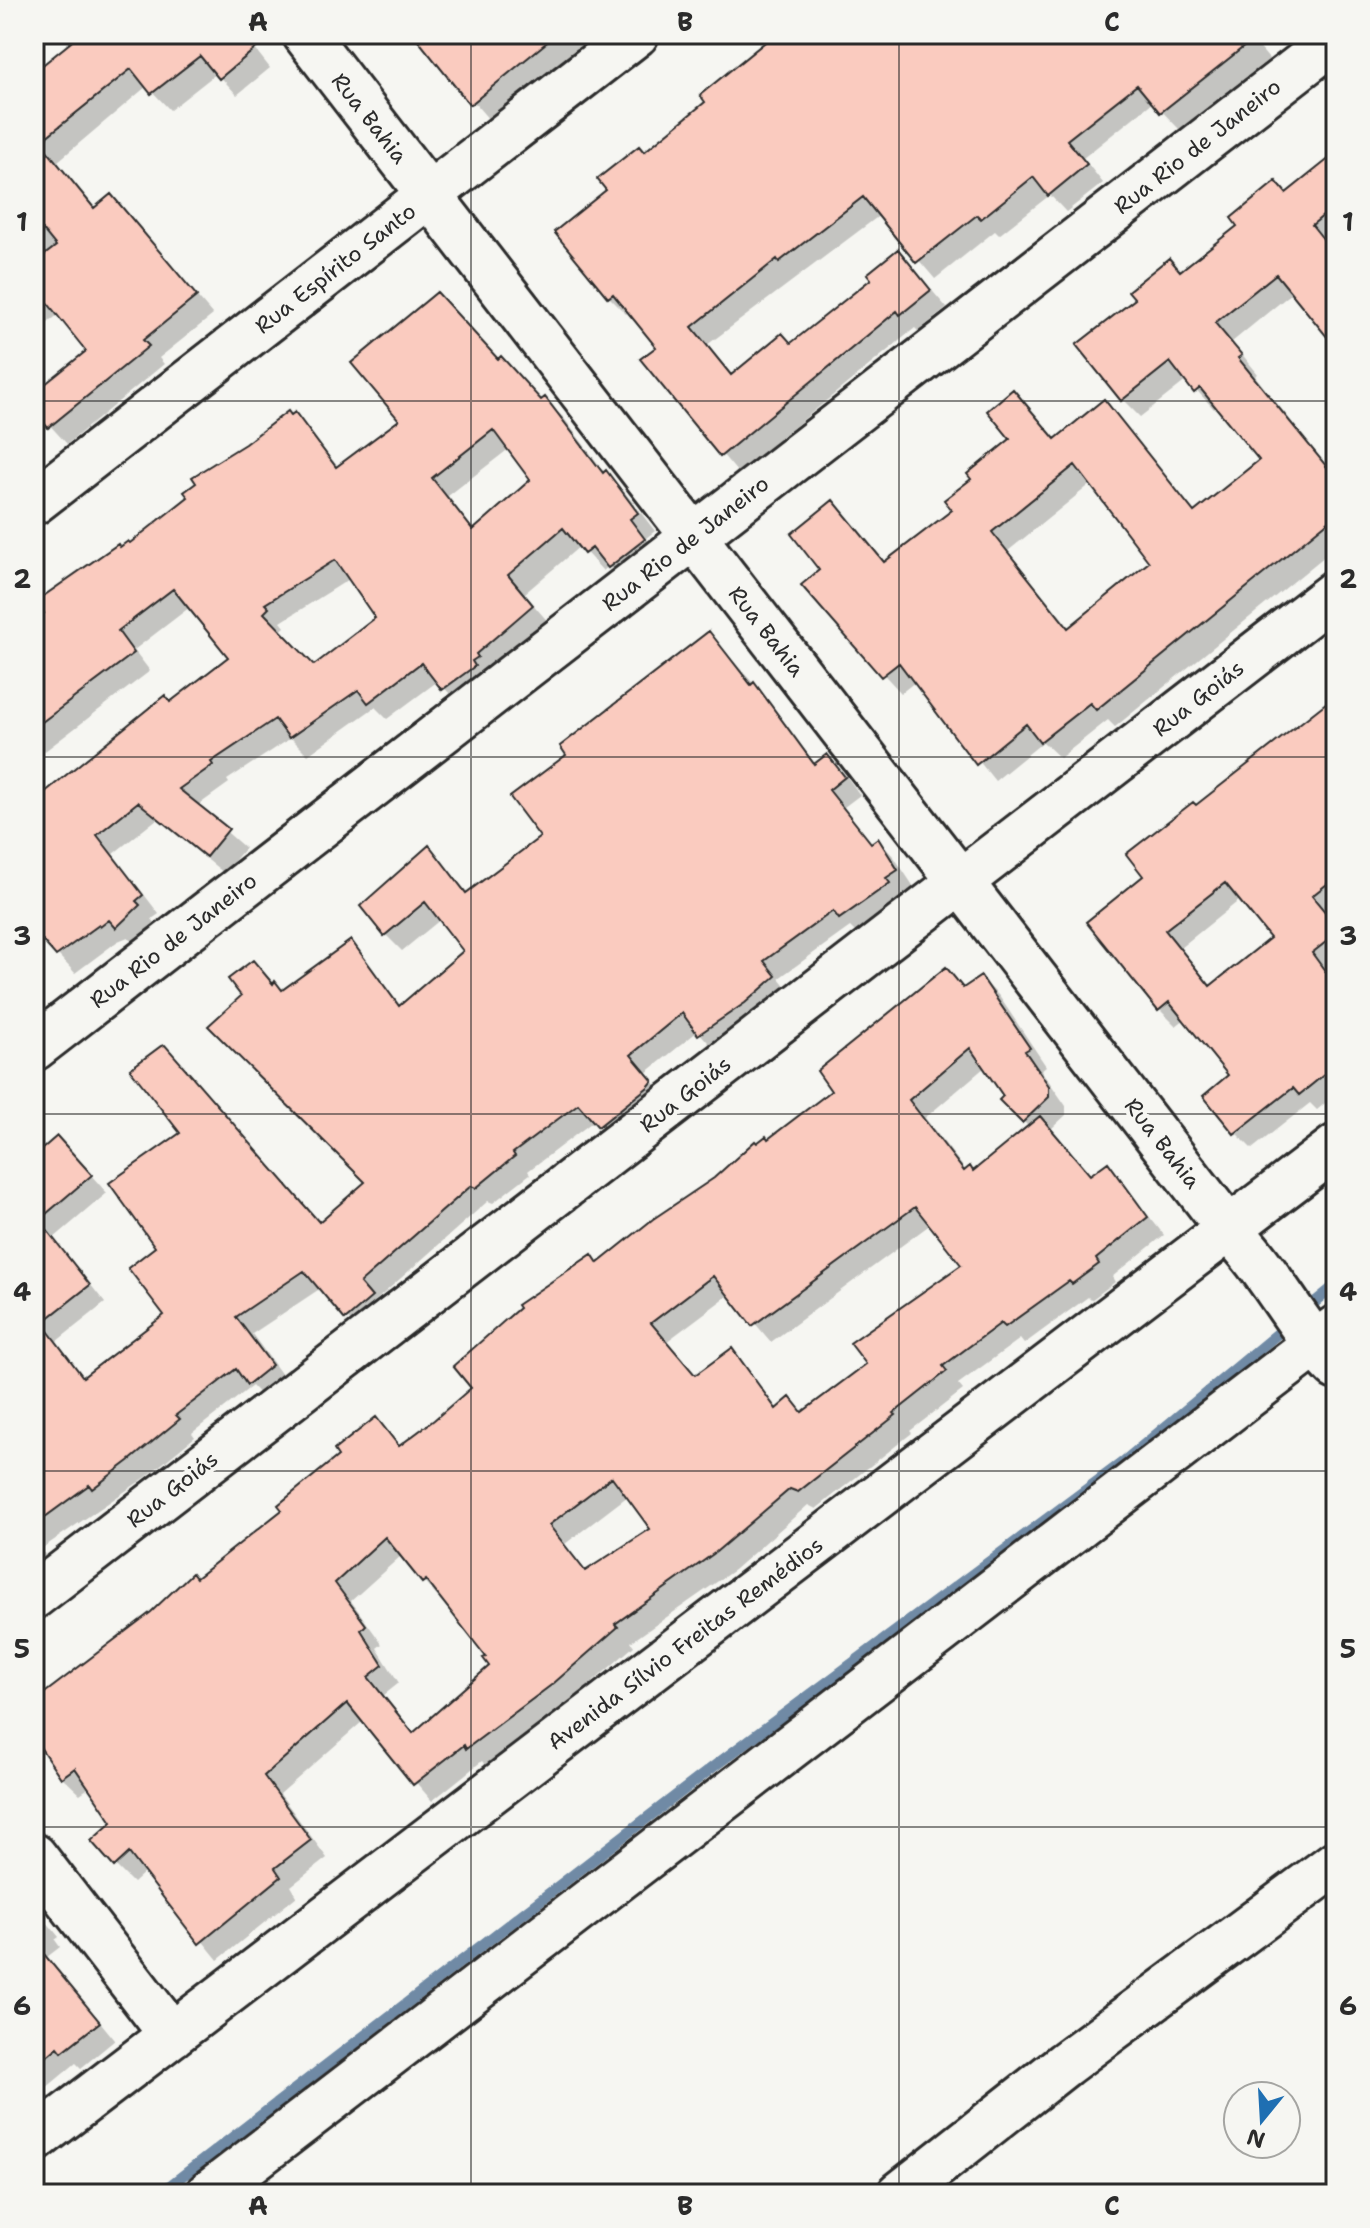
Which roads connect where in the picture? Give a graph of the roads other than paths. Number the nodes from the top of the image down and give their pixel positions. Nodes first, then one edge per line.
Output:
1 (305, 34) edge
2 (636, 34) edge
3 (1336, 39) edge
4 (429, 195) junction
5 (34, 502) edge
6 (694, 537) junction
7 (1336, 592) edge
8 (960, 881) junction
9 (34, 1048) edge
10 (1336, 1147) edge
11 (1239, 1239) junction
12 (1322, 1341) edge
13 (34, 1596) edge
14 (34, 1856) edge
15 (1336, 1863) edge
16 (172, 2035) junction
17 (34, 2140) edge
18 (208, 2194) edge
19 (900, 2194) edge

1 - 4 street, Rua Bahia
2 - 4 street, Rua Espírito Santo
3 - 6 street, Rua Rio de Janeiro
4 - 5 street, Rua Espírito Santo
4 - 6 street, Rua Bahia
6 - 8 street, Rua Bahia
6 - 9 street, Rua Rio de Janeiro
7 - 8 street, Rua Goiás
8 - 11 street, Rua Bahia
8 - 13 street, Rua Goiás
10 - 11 street, Avenida Sílvio Freitas Remédios
11 - 12 street, Rua Bahia
11 - 16 street, Avenida Sílvio Freitas Remédios
12 - 18 street
14 - 16 street
15 - 19 street
16 - 17 street, Avenida Sílvio Freitas Remédios

